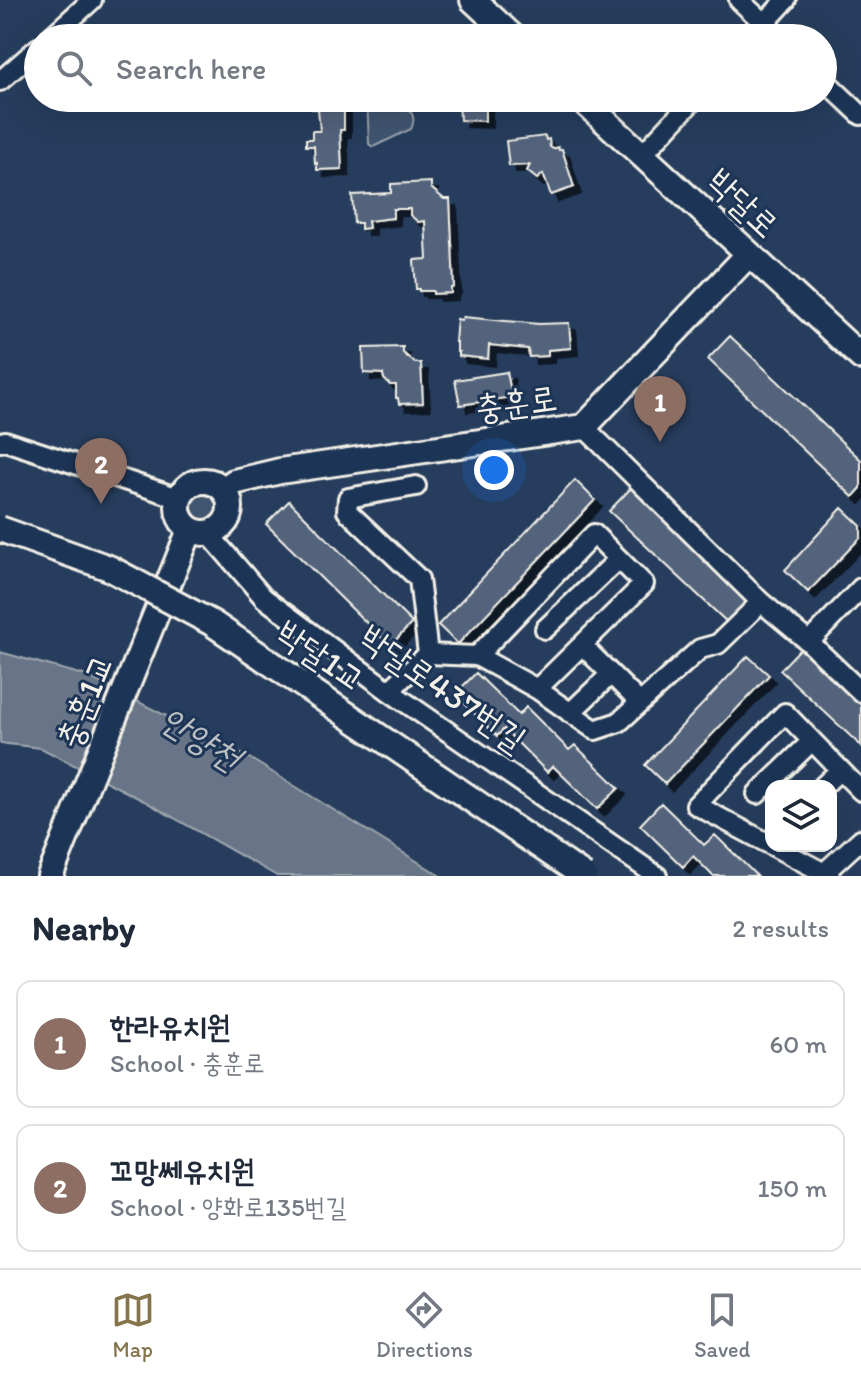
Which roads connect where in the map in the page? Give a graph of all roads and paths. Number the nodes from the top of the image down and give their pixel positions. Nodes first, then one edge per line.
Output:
1 (92, 0) edge
2 (473, 0) edge
3 (739, 0) edge
4 (786, 0) edge
5 (765, 23) joint
6 (65, 24) edge
7 (499, 24) edge
8 (24, 60) edge
9 (0, 81) edge
10 (837, 92) edge
11 (595, 112) edge
12 (682, 112) edge
13 (861, 115) edge
14 (642, 155) junction
15 (749, 254) junction
16 (861, 357) edge
17 (584, 427) junction
18 (0, 442) edge
19 (416, 486) dead end
20 (224, 490) junction
21 (179, 498) junction
22 (0, 529) edge
23 (199, 532) junction
24 (619, 559) junction
25 (861, 588) edge
26 (761, 602) junction
27 (545, 629) dead end
28 (809, 642) junction
29 (582, 645) junction
30 (428, 654) junction
31 (477, 656) junction
32 (611, 674) junction
33 (537, 689) junction
34 (389, 691) junction
35 (861, 692) edge
36 (640, 703) junction
37 (570, 713) junction
38 (812, 741) junction
39 (840, 770) junction
40 (829, 780) edge
41 (861, 791) edge
42 (757, 794) dead end
43 (861, 839) edge
44 (765, 840) edge
45 (788, 852) edge
46 (53, 871) edge
47 (827, 874) edge
48 (584, 876) edge
49 (657, 876) edge

1 - 6 street
2 - 7 street
3 - 5 street
4 - 5 street
8 - 9 street
10 - 13 street
11 - 14 street, 박달로
12 - 14 street
14 - 15 street, 박달로
15 - 16 street, 박달로
15 - 17 street, 충훈로
17 - 20 street, 충훈로
17 - 26 street
18 - 21 street
19 - 30 street
20 - 21 street
20 - 23 street
21 - 23 street
22 - 48 street, 박달1교, bridge
23 - 34 street, 박달로437번길
23 - 46 street, 충훈1교
24 - 27 street
24 - 29 street
24 - 31 street
25 - 28 street
26 - 28 street
26 - 36 street
28 - 35 street
29 - 32 street
29 - 33 street
30 - 31 street
30 - 34 street
31 - 33 street
32 - 36 street
32 - 37 street
33 - 37 street
34 - 49 street, 박달로437번길
36 - 37 street
38 - 39 street
38 - 42 street
38 - 44 street
39 - 40 street
39 - 41 street
43 - 47 street
45 - 47 street

